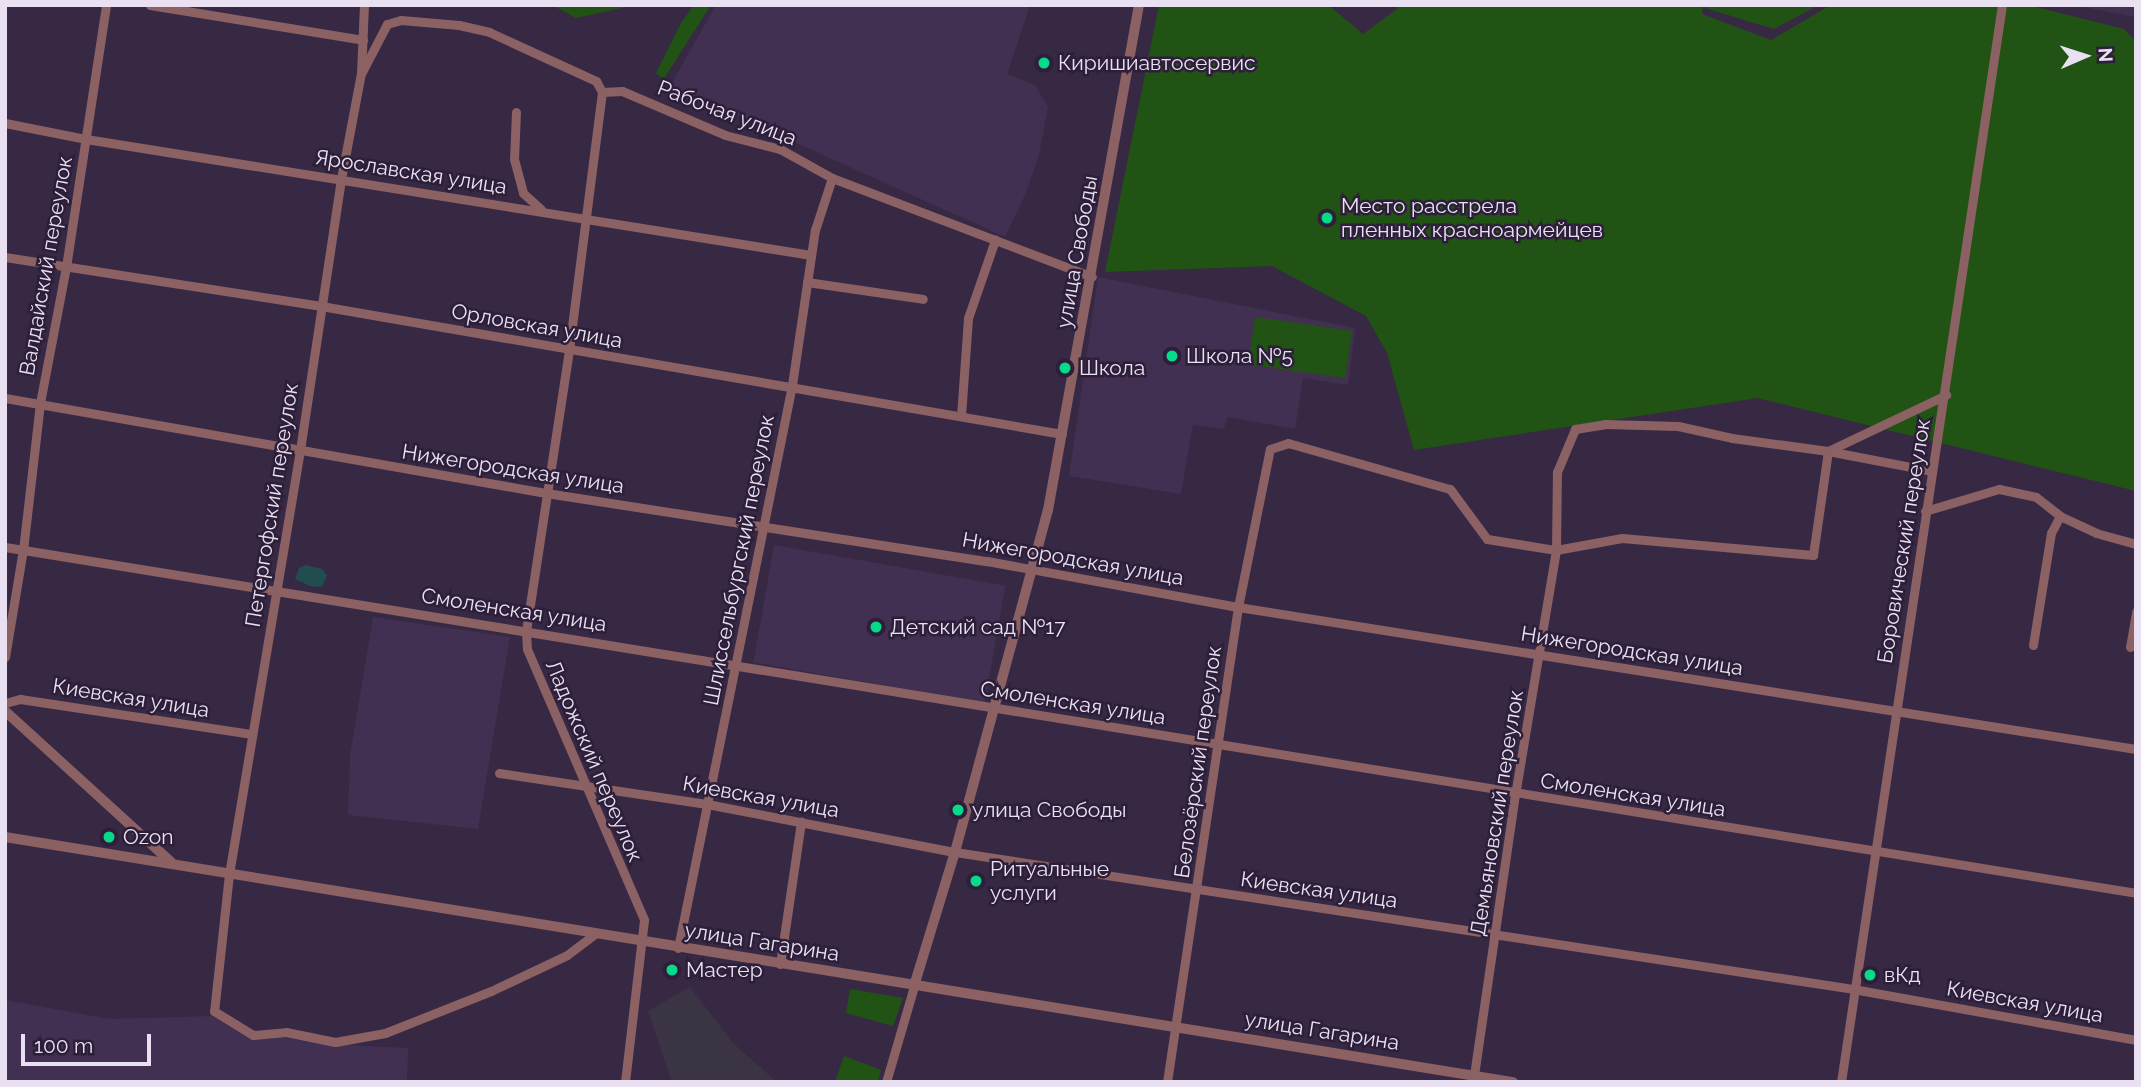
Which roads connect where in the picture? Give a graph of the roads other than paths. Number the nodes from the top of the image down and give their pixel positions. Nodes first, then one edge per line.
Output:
1 (106, 5) edge
2 (150, 5) edge
3 (364, 5) edge
4 (1139, 5) edge
5 (2002, 5) edge
6 (363, 40) junction
7 (361, 74) junction
8 (601, 92) junction
9 (516, 112) dead end
10 (5, 123) edge
11 (86, 139) junction
12 (832, 178) junction
13 (341, 179) junction
14 (542, 210) junction
15 (586, 218) junction
16 (995, 240) junction
17 (811, 255) junction
18 (5, 257) edge
19 (66, 267) junction
20 (1092, 277) junction
21 (807, 282) junction
22 (923, 299) dead end
23 (320, 306) junction
24 (569, 350) junction
25 (792, 385) junction
26 (1946, 395) junction
27 (5, 398) edge
28 (40, 403) junction
29 (961, 416) junction
30 (1062, 434) junction
31 (300, 450) junction
32 (1828, 451) junction
33 (1932, 471) junction
34 (546, 494) junction
35 (1925, 511) junction
36 (2060, 516) junction
37 (763, 526) junction
38 (2136, 544) edge
39 (5, 547) edge
40 (23, 550) junction
41 (1556, 550) junction
42 (1034, 569) junction
43 (277, 589) junction
44 (1238, 607) junction
45 (2136, 612) edge
46 (526, 631) junction
47 (2033, 645) dead end
48 (2130, 646) dead end
49 (1540, 655) junction
50 (5, 657) edge
51 (736, 664) junction
52 (5, 703) edge
53 (995, 708) junction
54 (1895, 709) junction
55 (5, 711) edge
56 (252, 734) junction
57 (1217, 745) junction
58 (2136, 749) edge
59 (499, 773) dead end
60 (586, 785) junction
61 (1515, 795) junction
62 (707, 804) junction
63 (801, 822) junction
64 (5, 837) edge
65 (1873, 850) junction
66 (955, 852) junction
67 (171, 862) junction
68 (229, 874) junction
69 (1197, 890) junction
70 (2136, 893) edge
71 (1495, 933) junction
72 (595, 934) junction
73 (640, 941) junction
74 (678, 948) junction
75 (780, 964) junction
76 (915, 986) junction
77 (1853, 989) junction
78 (1173, 1026) junction
79 (2136, 1040) edge
80 (1473, 1079) edge
81 (625, 1082) edge
82 (886, 1082) edge
83 (1167, 1082) edge
84 (1513, 1082) edge
85 (1841, 1082) edge

1 - 11 street, Валдайский переулок
2 - 6 street
3 - 6 street, Петергофский переулок
4 - 20 street, улица Свободы
5 - 26 street, Боровический переулок
6 - 7 street, Петергофский переулок
7 - 8 street
7 - 13 street, Петергофский переулок
8 - 12 street, Рабочая улица
8 - 15 street, Ладожский переулок
9 - 14 street
10 - 11 street, Ярославская улица
11 - 13 street, Ярославская улица
11 - 19 street, Валдайский переулок
12 - 16 street, Рабочая улица
12 - 17 street, Шлиссельбургский переулок
13 - 14 street, Ярославская улица
13 - 23 street, Петергофский переулок
14 - 15 street, Ярославская улица
15 - 17 street, Ярославская улица
15 - 24 street, Ладожский переулок
16 - 20 street, Рабочая улица
16 - 29 street
17 - 21 street, Шлиссельбургский переулок
18 - 19 street, Орловская улица
19 - 23 street, Орловская улица
19 - 28 street, Валдайский переулок
20 - 30 street, улица Свободы
21 - 22 street
21 - 25 street, Шлиссельбургский переулок
23 - 24 street, Орловская улица
23 - 31 street, Петергофский переулок
24 - 25 street, Орловская улица
24 - 34 street, Ладожский переулок
25 - 29 street, Орловская улица
25 - 37 street, Шлиссельбургский переулок
26 - 32 street
26 - 33 street, Боровический переулок
27 - 28 street, Нижегородская улица
28 - 31 street, Нижегородская улица
28 - 40 street, Валдайский переулок
29 - 30 street, Орловская улица
30 - 42 street, улица Свободы
31 - 34 street, Нижегородская улица
31 - 43 street, Петергофский переулок
32 - 33 street
32 - 41 street
32 - 41 street, Демьяновский переулок
33 - 35 street, Боровический переулок
34 - 37 street, Нижегородская улица
34 - 46 street, Ладожский переулок
35 - 36 street
35 - 54 street, Боровический переулок
36 - 38 street
36 - 47 street
37 - 42 street, Нижегородская улица
37 - 51 street, Шлиссельбургский переулок
39 - 40 street, Смоленская улица
40 - 43 street, Смоленская улица
40 - 50 street, Валдайский переулок
41 - 44 street, Белозёрский переулок
41 - 49 street, Демьяновский переулок
42 - 44 street, Нижегородская улица
42 - 53 street, улица Свободы
43 - 46 street, Смоленская улица
43 - 56 street, Петергофский переулок
44 - 49 street, Нижегородская улица
44 - 57 street, Белозёрский переулок
45 - 48 street
46 - 51 street, Смоленская улица
46 - 60 street, Ладожский переулок
49 - 54 street, Нижегородская улица
49 - 61 street, Демьяновский переулок
51 - 53 street, Смоленская улица
51 - 62 street, Шлиссельбургский переулок
52 - 56 street, Киевская улица
53 - 57 street, Смоленская улица
53 - 66 street, улица Свободы
54 - 58 street, Нижегородская улица
54 - 65 street, Боровический переулок
55 - 67 street
56 - 68 street, Петергофский переулок
57 - 61 street, Смоленская улица
57 - 69 street, Белозёрский переулок
59 - 60 street, Киевская улица
60 - 62 street, Киевская улица
60 - 73 street, Ладожский переулок
61 - 65 street, Смоленская улица
61 - 71 street, Демьяновский переулок
62 - 63 street, Киевская улица
62 - 74 street, Шлиссельбургский переулок
63 - 66 street, Киевская улица
63 - 75 street
64 - 67 street, улица Гагарина
65 - 70 street, Смоленская улица
65 - 77 street, Боровический переулок
66 - 69 street, Киевская улица
66 - 76 street, улица Свободы
67 - 68 street, улица Гагарина
68 - 72 street, улица Гагарина
68 - 72 street, Петергофский переулок
69 - 71 street, Киевская улица
69 - 78 street, Белозёрский переулок
71 - 77 street, Киевская улица
71 - 80 street, Демьяновский переулок
72 - 73 street, улица Гагарина
73 - 74 street, улица Гагарина
73 - 81 street, Ладожский переулок
74 - 75 street, улица Гагарина
75 - 76 street, улица Гагарина
76 - 78 street, улица Гагарина
76 - 82 street, улица Свободы
77 - 79 street, Киевская улица
77 - 85 street, Боровический переулок
78 - 80 street, улица Гагарина
78 - 83 street, Белозёрский переулок
80 - 84 street, улица Гагарина

